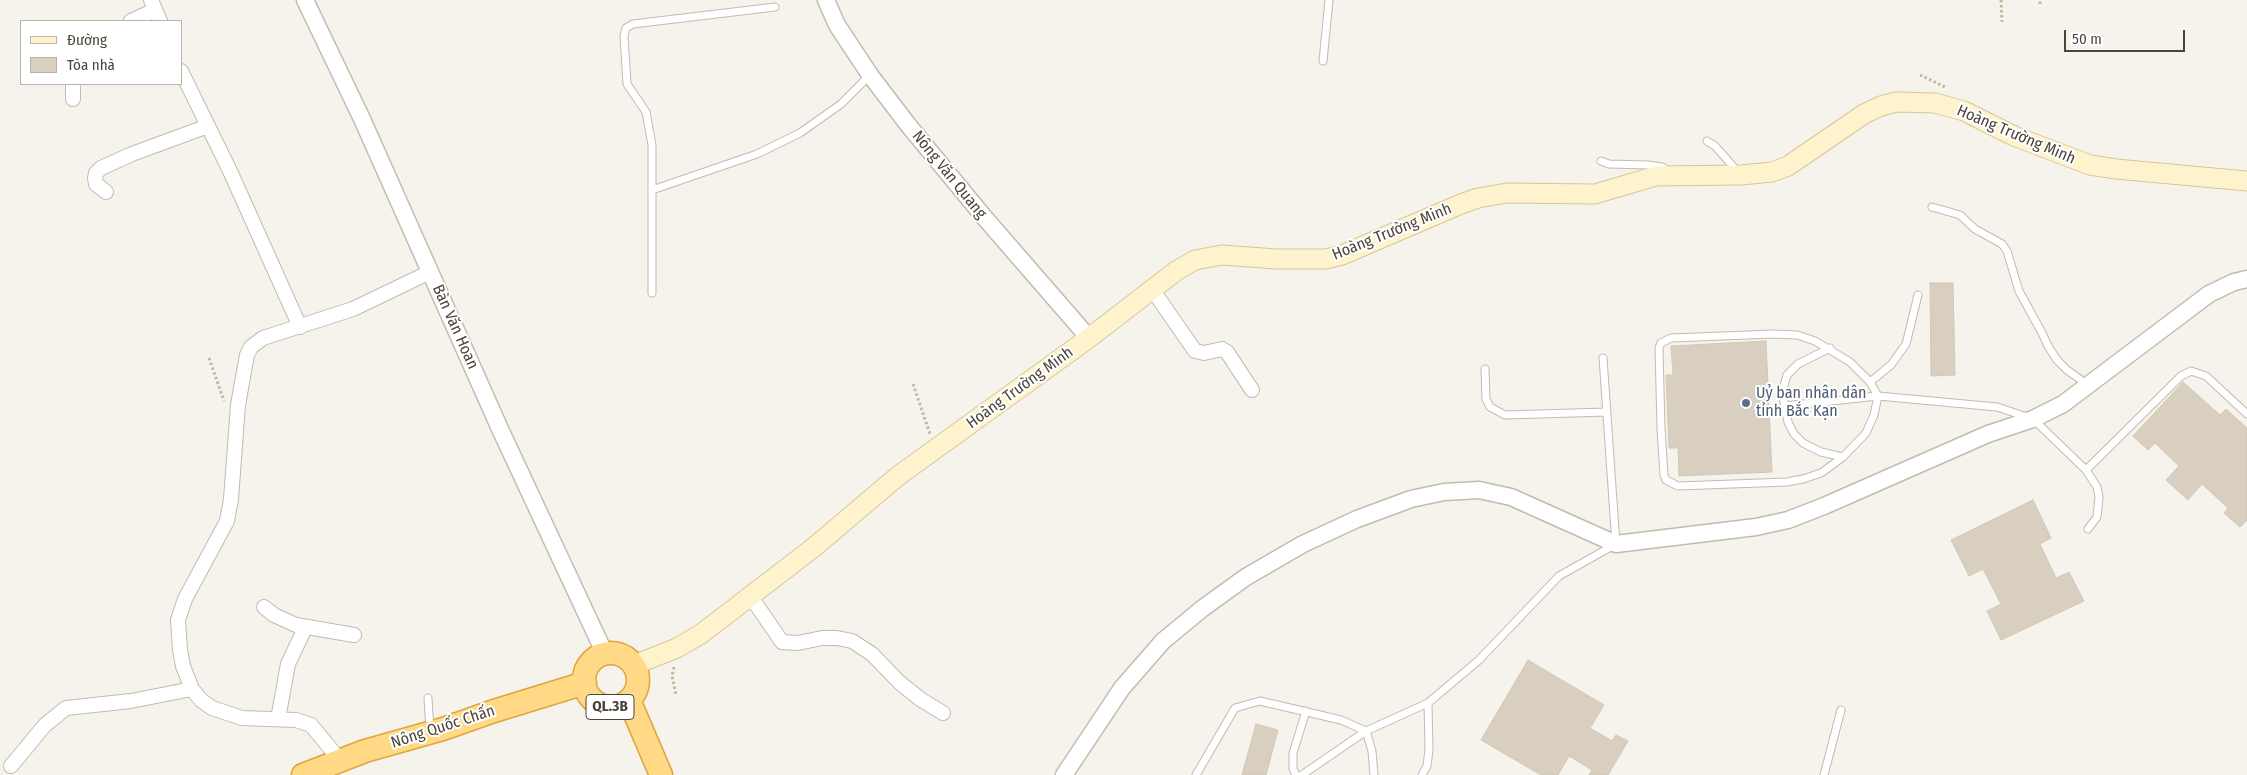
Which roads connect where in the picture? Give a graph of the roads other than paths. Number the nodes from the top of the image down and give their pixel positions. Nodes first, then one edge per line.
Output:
1 (304, 0) edge
2 (826, 0) edge
3 (1329, 0) edge
4 (775, 7) dead end
5 (156, 10) edge
6 (133, 20) edge
7 (1323, 61) dead end
8 (182, 73) edge
9 (870, 75) junction
10 (73, 85) edge
11 (73, 99) dead end
12 (208, 126) junction
13 (1707, 141) dead end
14 (1601, 161) dead end
15 (1674, 174) junction
16 (1740, 175) junction
17 (2247, 181) edge
18 (652, 190) junction
19 (106, 192) dead end
20 (1932, 207) dead end
21 (430, 272) junction
22 (2247, 278) edge
23 (1152, 289) junction
24 (652, 293) dead end
25 (1918, 295) dead end
26 (300, 327) junction
27 (1089, 338) junction
28 (1830, 348) junction
29 (1603, 358) dead end
30 (1485, 369) dead end
31 (1870, 382) junction
32 (2088, 385) junction
33 (1252, 390) dead end
34 (1878, 396) junction
35 (1784, 406) junction
36 (1607, 412) junction
37 (2247, 414) edge
38 (2033, 420) junction
39 (1843, 457) junction
40 (2086, 470) junction
41 (2088, 529) dead end
42 (1616, 544) junction
43 (751, 596) junction
44 (264, 607) dead end
45 (305, 628) junction
46 (354, 635) dead end
47 (605, 654) junction
48 (634, 665) junction
49 (584, 683) junction
50 (192, 689) junction
51 (428, 698) dead end
52 (629, 700) junction
53 (1428, 703) junction
54 (1841, 710) dead end
55 (1306, 711) junction
56 (943, 713) dead end
57 (278, 719) junction
58 (1366, 731) junction
59 (437, 732) junction
60 (339, 759) junction
61 (11, 766) dead end
62 (303, 775) edge
63 (661, 775) edge
64 (1064, 775) edge
65 (1196, 775) edge
66 (1296, 775) edge
67 (1302, 775) edge
68 (1374, 775) edge
69 (1422, 775) edge
70 (1824, 775) edge

1 - 21 street, Bàn Văn Hoan
2 - 9 street, Nông Văn Quang
3 - 7 lane
4 - 18 lane
5 - 6 street
8 - 12 street
9 - 18 lane
9 - 27 street, Nông Văn Quang
10 - 11 street
12 - 19 street
12 - 26 street
13 - 16 lane
14 - 15 lane
15 - 16 main road, Hoàng Trường Minh
15 - 23 main road, Hoàng Trường Minh
16 - 17 main road, Hoàng Trường Minh
18 - 24 lane
20 - 32 lane
21 - 26 street
21 - 47 street, Bàn Văn Hoan
22 - 32 street
23 - 27 main road, Hoàng Trường Minh
23 - 33 street
25 - 31 lane
26 - 50 street
27 - 43 main road, Hoàng Trường Minh
28 - 31 lane
28 - 35 lane
28 - 39 lane
29 - 36 lane
30 - 36 lane
31 - 34 lane
32 - 38 street
34 - 35 lane
34 - 38 lane
34 - 39 lane
35 - 39 lane
36 - 42 lane
37 - 40 lane
38 - 40 lane
38 - 42 street
40 - 41 lane
42 - 53 lane
42 - 64 street
43 - 48 main road, Hoàng Trường Minh
43 - 56 street
44 - 45 street
45 - 46 street
45 - 57 street
47 - 48 highway
47 - 49 highway, QL.3B
48 - 52 highway, QL.3B
49 - 52 highway, QL.3B
49 - 59 highway, Nông Quốc Chấn / QL.3B
50 - 57 street
50 - 61 street
51 - 59 lane
52 - 63 highway, QL.3B
53 - 58 lane
53 - 69 lane
54 - 70 lane
55 - 58 lane
55 - 65 lane
55 - 66 lane
57 - 60 street
58 - 67 lane
58 - 68 lane
59 - 60 highway, Nông Quốc Chấn / QL.3B
60 - 62 highway, Nông Quốc Chấn / QL.3B

